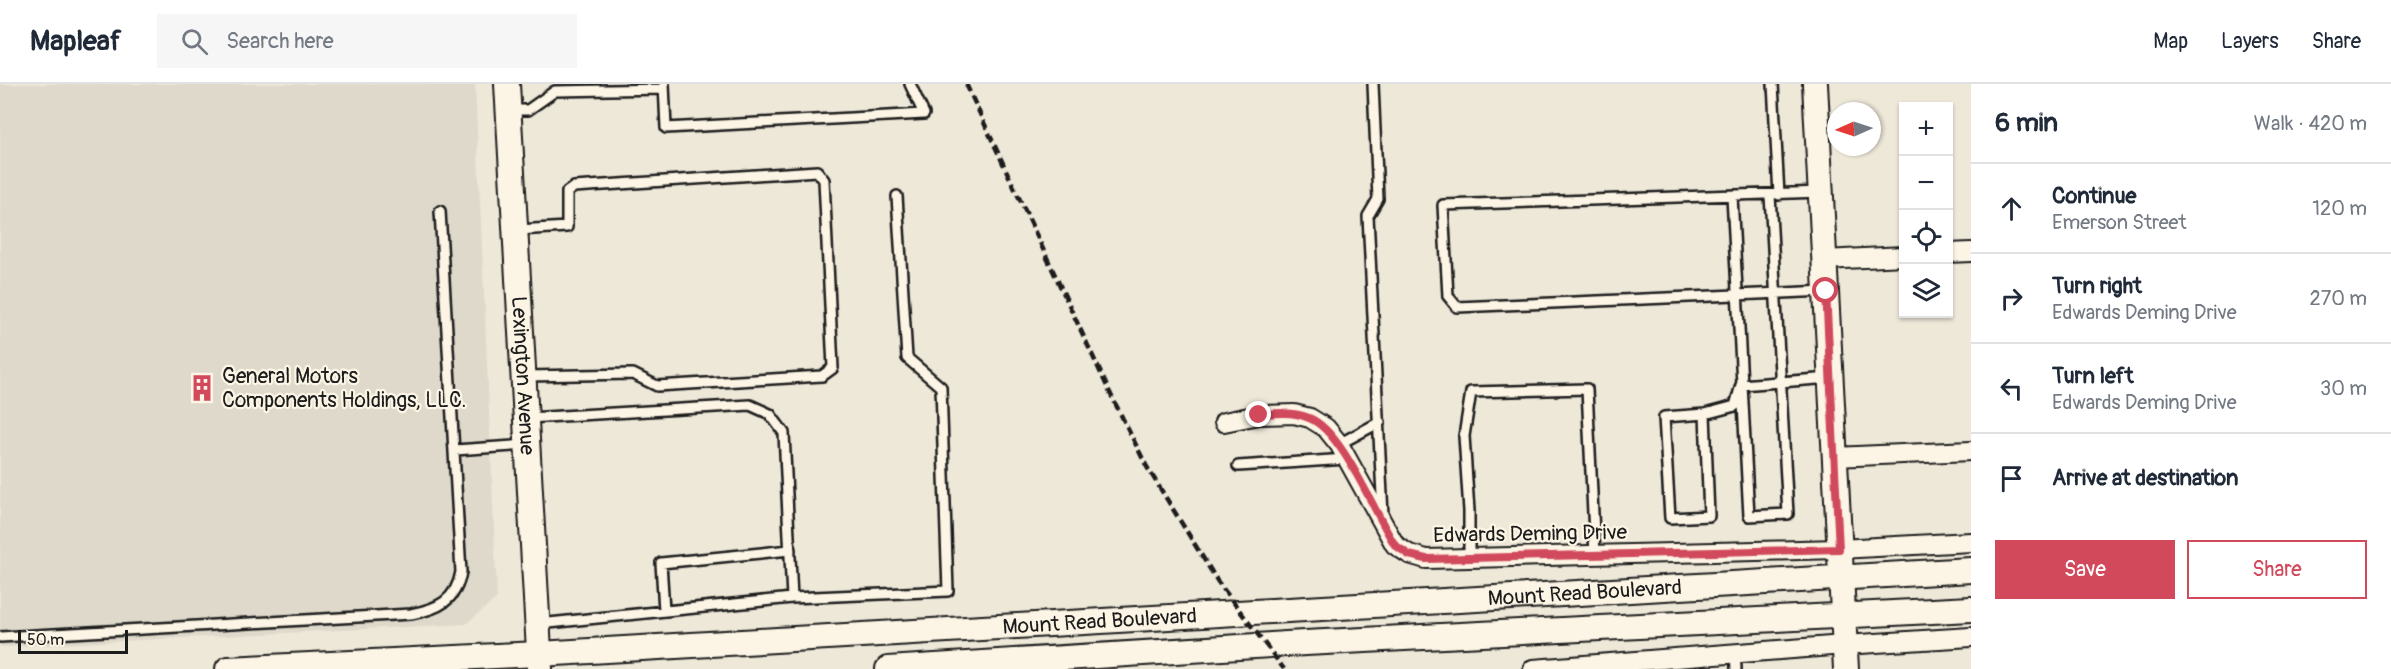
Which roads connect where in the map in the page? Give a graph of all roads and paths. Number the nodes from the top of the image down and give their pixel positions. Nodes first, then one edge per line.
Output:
1 (507, 84) edge
2 (910, 84) edge
3 (1373, 84) edge
4 (1773, 84) edge
5 (1815, 84) edge
6 (597, 87) edge
7 (664, 87) edge
8 (508, 110) junction
9 (1821, 192) junction
10 (1775, 195) junction
11 (897, 196) dead end
12 (1732, 196) junction
13 (440, 211) dead end
14 (515, 231) junction
15 (1971, 252) edge
16 (1953, 253) edge
17 (1899, 256) edge
18 (1824, 260) junction
19 (1826, 291) junction
20 (1777, 293) junction
21 (1737, 295) junction
22 (523, 376) junction
23 (1830, 378) junction
24 (1781, 380) junction
25 (1742, 385) junction
26 (1705, 414) junction
27 (525, 418) junction
28 (1224, 422) dead end
29 (1380, 422) junction
30 (527, 445) junction
31 (455, 450) junction
32 (1343, 451) junction
33 (1971, 451) edge
34 (1834, 457) junction
35 (1238, 465) dead end
36 (1383, 526) junction
37 (1971, 542) edge
38 (1839, 549) junction
39 (790, 550) junction
40 (1595, 555) junction
41 (1469, 558) junction
42 (1971, 570) edge
43 (1840, 576) junction
44 (792, 598) junction
45 (1971, 609) edge
46 (664, 610) junction
47 (1842, 616) junction
48 (537, 624) junction
49 (0, 637) edge
50 (1971, 638) edge
51 (1844, 645) junction
52 (1736, 661) edge
53 (539, 662) edge
54 (1645, 665) edge
55 (1598, 666) edge
56 (228, 669) edge
57 (888, 669) edge
58 (1533, 669) edge
59 (1845, 669) edge

1 - 8 main road, Lexington Avenue
2 - 7 lane
3 - 29 lane
4 - 10 lane
5 - 9 main road
6 - 7 lane
6 - 8 lane
8 - 14 main road, Lexington Avenue
9 - 10 lane
9 - 18 main road
10 - 12 lane
10 - 20 lane
11 - 44 lane
12 - 21 lane
12 - 21 lane
13 - 31 lane
14 - 22 main road, Lexington Avenue
14 - 22 lane
15 - 16 street
17 - 18 street
18 - 19 main road
19 - 20 lane
19 - 23 main road
20 - 21 lane
20 - 24 lane
21 - 25 lane
22 - 27 main road, Lexington Avenue
23 - 24 lane
23 - 34 main road
24 - 25 lane
24 - 25 lane
25 - 26 lane
26 - 26 lane
27 - 30 main road, Lexington Avenue
27 - 39 lane
28 - 32 street, Edwards Deming Drive
29 - 32 lane
29 - 36 lane
30 - 31 lane
30 - 48 main road, Lexington Avenue
31 - 49 lane
32 - 35 lane
32 - 36 street, Edwards Deming Drive
33 - 34 street
34 - 38 main road
36 - 41 street, Edwards Deming Drive
37 - 38 street
38 - 40 street, Edwards Deming Drive
38 - 43 main road
39 - 44 lane
39 - 46 lane
40 - 41 street, Edwards Deming Drive
40 - 41 lane
42 - 43 main road, Mount Read Boulevard
43 - 47 main road
43 - 53 main road, Mount Read Boulevard
44 - 46 lane
45 - 47 main road, Mount Read Boulevard
46 - 48 lane
47 - 51 main road
47 - 57 main road, Mount Read Boulevard
48 - 53 main road, Lexington Avenue
50 - 51 street
51 - 52 street
51 - 59 main road
52 - 54 street
53 - 56 main road, Mount Read Boulevard
54 - 55 street
55 - 58 street

